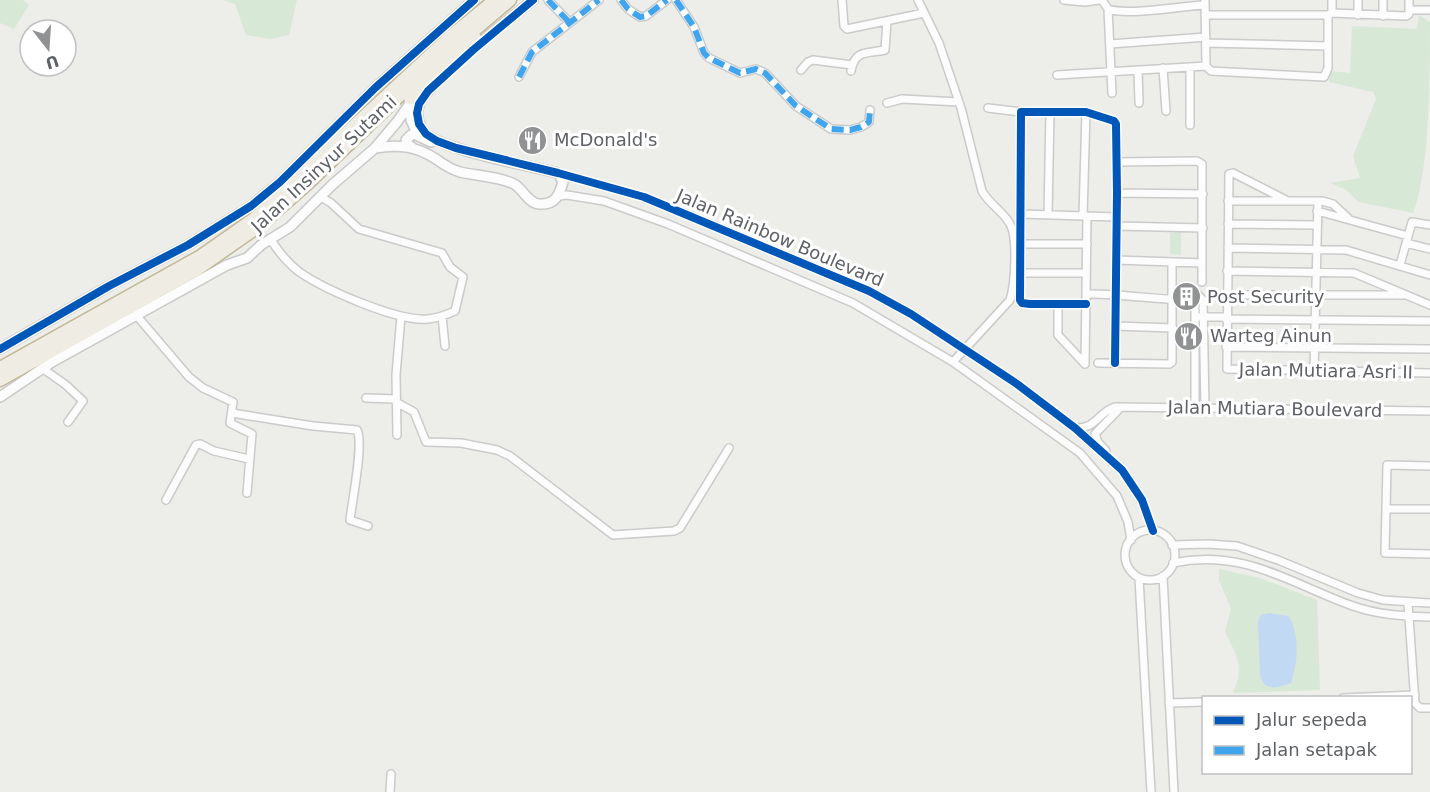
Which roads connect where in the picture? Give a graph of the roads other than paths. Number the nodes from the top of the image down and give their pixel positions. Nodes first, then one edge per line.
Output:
1 (474, 0) edge
2 (495, 0) edge
3 (510, 0) edge
4 (519, 0) edge
5 (533, 0) edge
6 (548, 0) edge
7 (599, 0) edge
8 (621, 0) edge
9 (667, 0) edge
10 (676, 0) edge
11 (842, 0) edge
12 (918, 0) edge
13 (1064, 0) edge
14 (1101, 0) edge
15 (1332, 0) edge
16 (1358, 0) edge
17 (1383, 0) edge
18 (1409, 0) edge
19 (1205, 3) edge
20 (1108, 9) junction
21 (1409, 10) junction
22 (1430, 10) edge
23 (924, 13) junction
24 (1330, 14) junction
25 (1205, 15) junction
26 (1358, 15) junction
27 (1383, 16) junction
28 (887, 21) junction
29 (569, 22) junction
30 (1206, 40) junction
31 (1110, 44) junction
32 (1328, 46) junction
33 (1206, 66) junction
34 (1163, 68) junction
35 (1190, 68) junction
36 (801, 70) dead end
37 (1138, 70) junction
38 (1111, 72) junction
39 (1057, 75) dead end
40 (519, 77) dead end
41 (1112, 93) dead end
42 (410, 101) junction
43 (959, 102) junction
44 (887, 103) dead end
45 (1139, 103) dead end
46 (988, 108) dead end
47 (870, 111) dead end
48 (1166, 111) dead end
49 (1021, 112) junction
50 (1050, 112) junction
51 (1086, 112) junction
52 (1190, 125) dead end
53 (419, 136) junction
54 (412, 147) junction
55 (375, 148) junction
56 (456, 148) junction
57 (1117, 162) junction
58 (558, 173) junction
59 (1117, 193) junction
60 (1203, 194) junction
61 (559, 196) junction
62 (321, 197) junction
63 (1286, 200) junction
64 (1228, 201) junction
65 (1318, 201) junction
66 (1021, 211) junction
67 (1317, 211) junction
68 (1048, 215) junction
69 (1085, 216) junction
70 (1116, 217) junction
71 (1348, 218) junction
72 (1228, 224) junction
73 (1316, 225) junction
74 (1430, 225) edge
75 (1117, 226) junction
76 (1203, 228) junction
77 (1407, 239) junction
78 (271, 240) junction
79 (1020, 244) junction
80 (1087, 244) junction
81 (1228, 248) junction
82 (1316, 249) junction
83 (1430, 249) edge
84 (1116, 260) junction
85 (1172, 262) junction
86 (1202, 263) junction
87 (1400, 265) junction
88 (1227, 270) junction
89 (1316, 272) junction
90 (1020, 273) junction
91 (1086, 273) junction
92 (1430, 276) edge
93 (1202, 282) dead end
94 (109, 286) junction
95 (1173, 290) junction
96 (1116, 293) junction
97 (1086, 294) junction
98 (1227, 295) junction
99 (1315, 295) junction
100 (115, 296) dead end
101 (1408, 296) junction
102 (1172, 299) junction
103 (1195, 300) junction
104 (1203, 300) junction
105 (1058, 304) junction
106 (1086, 304) junction
107 (1430, 305) edge
108 (401, 316) junction
109 (442, 316) junction
110 (130, 317) junction
111 (1195, 317) junction
112 (1203, 317) junction
113 (1226, 318) junction
114 (1315, 321) junction
115 (1430, 321) edge
116 (1116, 326) junction
117 (1173, 328) junction
118 (445, 346) dead end
119 (1226, 347) junction
120 (1314, 347) junction
121 (1430, 348) edge
122 (0, 349) edge
123 (964, 349) junction
124 (1195, 349) junction
125 (1204, 349) junction
126 (953, 362) junction
127 (1098, 363) dead end
128 (1115, 363) junction
129 (0, 368) edge
130 (42, 368) junction
131 (1314, 370) junction
132 (1204, 373) junction
133 (1430, 373) edge
134 (1195, 374) junction
135 (0, 380) edge
136 (0, 397) edge
137 (366, 398) dead end
138 (396, 400) junction
139 (1195, 407) junction
140 (1120, 408) junction
141 (1205, 408) junction
142 (1430, 411) edge
143 (232, 413) junction
144 (68, 422) dead end
145 (1075, 428) junction
146 (397, 435) dead end
147 (729, 448) dead end
148 (249, 459) junction
149 (1430, 466) edge
150 (1122, 470) junction
151 (247, 493) dead end
152 (166, 500) dead end
153 (1386, 509) junction
154 (1430, 509) edge
155 (368, 526) dead end
156 (1153, 531) junction
157 (1131, 540) junction
158 (1172, 545) junction
159 (1430, 554) edge
160 (1173, 563) junction
161 (1163, 576) junction
162 (1139, 578) junction
163 (1408, 603) junction
164 (1430, 603) edge
165 (1409, 616) junction
166 (1430, 617) edge
167 (1415, 695) junction
168 (1391, 696) edge
169 (1202, 702) edge
170 (1169, 703) junction
171 (1430, 708) edge
172 (391, 774) dead end
173 (390, 792) edge
174 (1151, 792) edge
175 (1173, 792) edge

1 - 94 street
2 - 129 highway, Jalan Insinyur Sutami
3 - 135 highway, Jalan Insinyur Sutami
4 - 42 highway
5 - 56 street
6 - 29 street
7 - 29 street
8 - 9 street
10 - 47 street
11 - 28 street
12 - 23 street
13 - 14 street
14 - 20 street
15 - 24 street
16 - 26 street
17 - 27 street
18 - 21 street
19 - 20 street
19 - 25 street
20 - 31 street
21 - 22 street
21 - 27 street
23 - 28 street
23 - 43 street
24 - 25 street
24 - 26 street
24 - 32 street
25 - 30 street
26 - 27 street
28 - 36 street
29 - 40 street
30 - 31 street
30 - 32 street
30 - 33 street
31 - 38 street
32 - 33 street
33 - 35 street
34 - 35 street
34 - 37 street
34 - 48 street
35 - 52 street
37 - 38 street
37 - 45 street
38 - 39 street
38 - 41 street
42 - 53 street
42 - 55 street
43 - 44 street
43 - 123 street
46 - 49 street
49 - 50 street
49 - 66 street
50 - 51 street
50 - 68 street
51 - 57 street
51 - 69 street
53 - 54 street
53 - 56 street
54 - 55 street
54 - 61 street
55 - 62 street
56 - 58 street
57 - 59 street
57 - 60 street
58 - 61 street
58 - 123 street, Jalan Rainbow Boulevard
59 - 60 street
59 - 70 street
60 - 76 street
61 - 126 street, Jalan Rainbow Boulevard
62 - 78 street
62 - 109 street
63 - 64 street
63 - 64 street
63 - 65 street
64 - 72 street
65 - 67 street
65 - 71 street
66 - 68 street
66 - 79 street
67 - 71 street
67 - 73 street
68 - 69 street
69 - 70 street
69 - 80 street
70 - 75 street
71 - 77 street
72 - 73 street
72 - 81 street
73 - 82 street
74 - 77 street
75 - 76 street
75 - 84 street
76 - 86 street
77 - 83 street
77 - 87 street
78 - 108 street
78 - 110 street
79 - 80 street
79 - 90 street
80 - 91 street
81 - 82 street
81 - 88 street
82 - 87 street
82 - 89 street
84 - 85 street
84 - 96 street
85 - 86 street
85 - 95 street
86 - 93 street
87 - 92 street
88 - 89 street
88 - 98 street
89 - 99 street
89 - 101 street
90 - 91 street
90 - 105 street
91 - 97 street
94 - 100 street
94 - 122 street
95 - 102 street
95 - 104 street
96 - 97 street
96 - 102 street
96 - 116 street
97 - 106 street
98 - 99 street
98 - 113 street
99 - 101 street
99 - 114 street
101 - 107 street
102 - 103 street
102 - 117 street
103 - 104 street
103 - 111 street
104 - 112 street
105 - 106 street
105 - 106 street
108 - 109 street
108 - 138 street
109 - 118 street
110 - 130 street
110 - 143 street
111 - 112 street
111 - 124 street
112 - 113 street
112 - 125 street
113 - 114 street
113 - 119 street
114 - 115 street
114 - 120 street
116 - 117 street
116 - 128 street
117 - 128 street
119 - 120 street
119 - 131 street, Jalan Mutiara Asri II
120 - 121 street
120 - 131 street
123 - 126 street
123 - 145 street, Jalan Rainbow Boulevard
124 - 125 street
124 - 134 street
125 - 132 street
126 - 157 street
127 - 128 street
130 - 136 street
130 - 144 street
131 - 133 street, Jalan Mutiara Asri II
132 - 134 street
132 - 141 street
134 - 139 street
137 - 138 street
138 - 146 street
138 - 147 street
139 - 140 street, Jalan Mutiara Boulevard
139 - 141 street, Jalan Mutiara Boulevard
140 - 145 street, Jalan Mutiara Boulevard
140 - 150 street
141 - 142 street, Jalan Mutiara Boulevard
143 - 148 street
143 - 155 street
145 - 150 street, Jalan Rainbow Boulevard
148 - 151 street
148 - 152 street
149 - 153 street
150 - 156 street, Jalan Rainbow Boulevard
153 - 154 street
153 - 159 street
156 - 157 street
156 - 158 street
157 - 162 street
158 - 160 street
158 - 163 street
160 - 161 street
160 - 165 street
161 - 162 street
161 - 170 street
162 - 174 street
163 - 164 street
163 - 165 street
165 - 166 street
165 - 167 street
167 - 168 street
167 - 171 street
169 - 170 street
170 - 175 street
172 - 173 street

